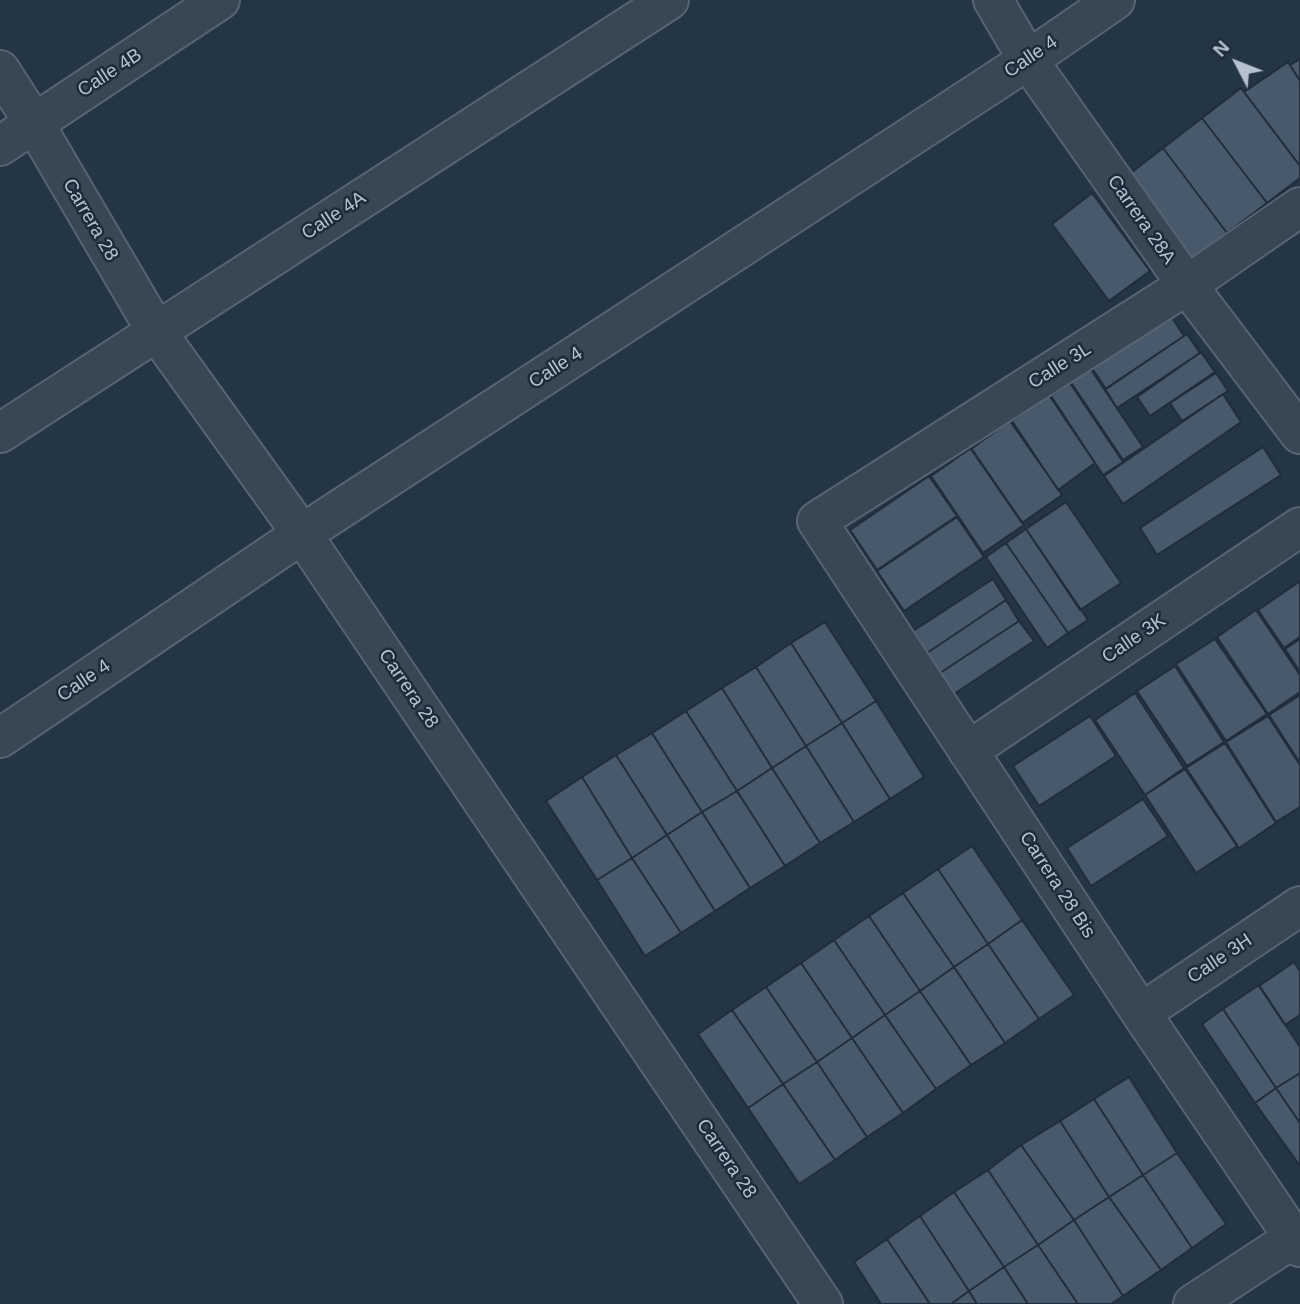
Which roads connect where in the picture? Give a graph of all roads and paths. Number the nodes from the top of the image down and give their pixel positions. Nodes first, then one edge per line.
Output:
1 (220, 0) edge
2 (669, 0) edge
3 (993, 0) edge
4 (1115, 0) edge
5 (1028, 60) junction
6 (0, 70) edge
7 (34, 123) junction
8 (0, 146) edge
9 (1300, 206) edge
10 (1187, 285) junction
11 (156, 331) junction
12 (0, 433) edge
13 (1300, 434) edge
14 (817, 521) joint
15 (1300, 527) edge
16 (302, 534) junction
17 (0, 738) edge
18 (968, 751) junction
19 (1300, 906) edge
20 (1141, 1013) junction
21 (1298, 1240) edge
22 (823, 1304) edge
23 (1193, 1304) edge

1 - 7 street, Calle 4B
2 - 11 street, Calle 4A
3 - 5 street, Carrera 28A
4 - 5 street, Calle 4
5 - 10 street, Carrera 28A
5 - 16 street, Calle 4
6 - 7 street, Carrera 28
7 - 8 street, Calle 4B
7 - 11 street, Carrera 28
9 - 10 street, Calle 3L
10 - 13 street, Carrera 28A
10 - 14 street, Calle 3L
11 - 12 street, Calle 4A
11 - 16 street, Carrera 28
14 - 18 street, Carrera 28 Bis
15 - 18 street, Calle 3K
16 - 17 street, Calle 4
16 - 22 street, Carrera 28
18 - 20 street, Carrera 28 Bis
19 - 20 street, Calle 3H
20 - 21 street, Carrera 28 Bis
21 - 23 street

